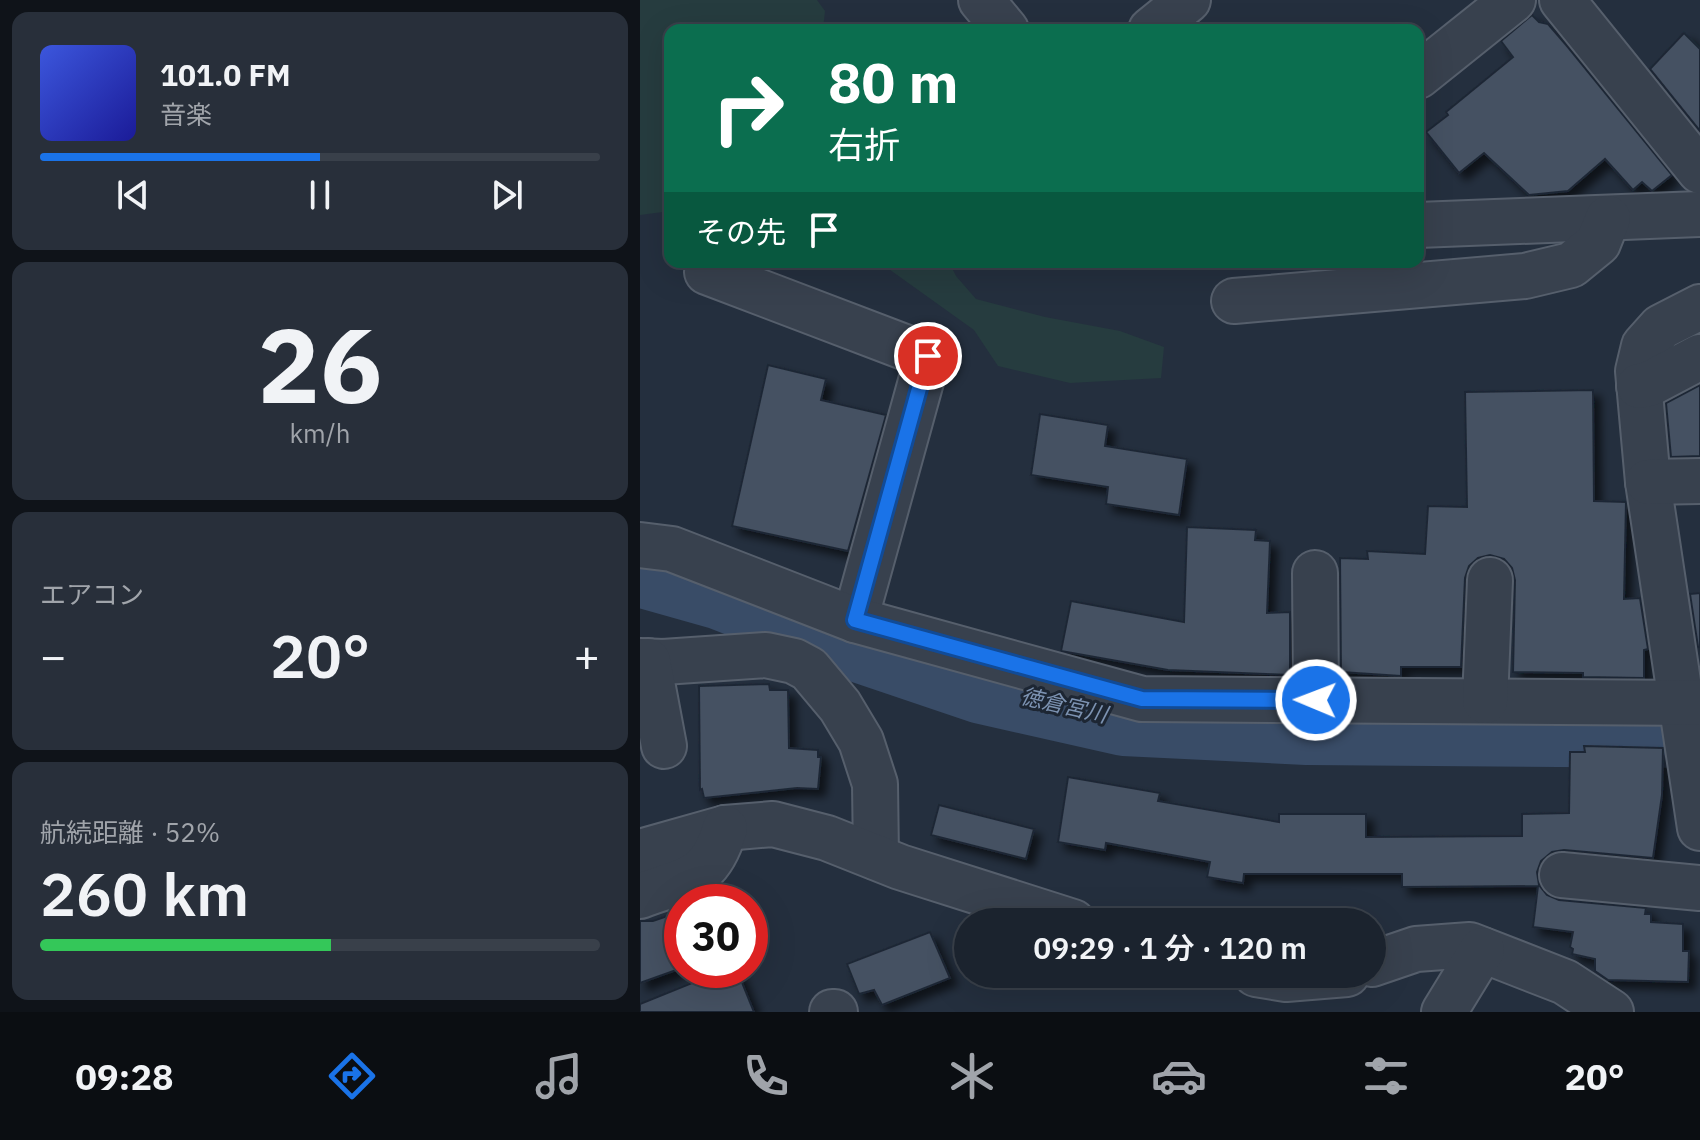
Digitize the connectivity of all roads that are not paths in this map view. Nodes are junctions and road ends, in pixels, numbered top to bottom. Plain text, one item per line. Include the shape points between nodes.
1 (981, 0) edge
2 (1188, 0) edge
3 (1513, 0) edge
4 (1562, 0) edge
5 (1001, 24) edge
6 (1158, 24) edge
7 (1424, 71) edge
8 (1700, 171) edge
9 (1700, 214) edge
10 (1608, 218) junction
11 (1424, 225) edge
12 (707, 272) dead end
13 (1234, 301) dead end
14 (1700, 307) edge
15 (1700, 357) edge
16 (1639, 386) junction
17 (1700, 481) edge
18 (1648, 482) junction
19 (640, 545) edge
20 (1315, 573) dead end
21 (1490, 580) dead end
22 (855, 620) junction
23 (644, 661) edge
24 (1316, 700) junction
25 (1485, 701) junction
26 (1690, 703) edge
27 (664, 746) dead end
28 (725, 828) junction
29 (1700, 828) edge
30 (640, 852) edge
31 (876, 857) junction
32 (1562, 875) dead end
33 (1700, 888) edge
34 (640, 896) edge
35 (1031, 908) edge
36 (1482, 950) junction
37 (1386, 959) edge
38 (1444, 1012) edge
39 (1611, 1012) edge

1 - 5 street
2 - 6 street
3 - 7 street
4 - 8 street
9 - 10 street
10 - 11 street
10 - 13 street via 1598,243 1571,265 1525,276
12 - 22 street via 928,356
14 - 16 street via 1661,327 1644,346
15 - 16 street
16 - 18 street
17 - 18 street
18 - 26 street
19 - 22 street via 672,549
20 - 24 street
21 - 25 street
22 - 24 street via 1142,699
23 - 27 street
23 - 31 street via 766,655 809,669 861,741 875,784
24 - 25 street
25 - 26 street
26 - 29 street
28 - 30 street
28 - 31 street via 773,824
28 - 34 street via 718,853 702,873
31 - 35 street
32 - 33 street
36 - 37 street via 1470,945 1416,949
36 - 38 street
36 - 39 street via 1565,982

